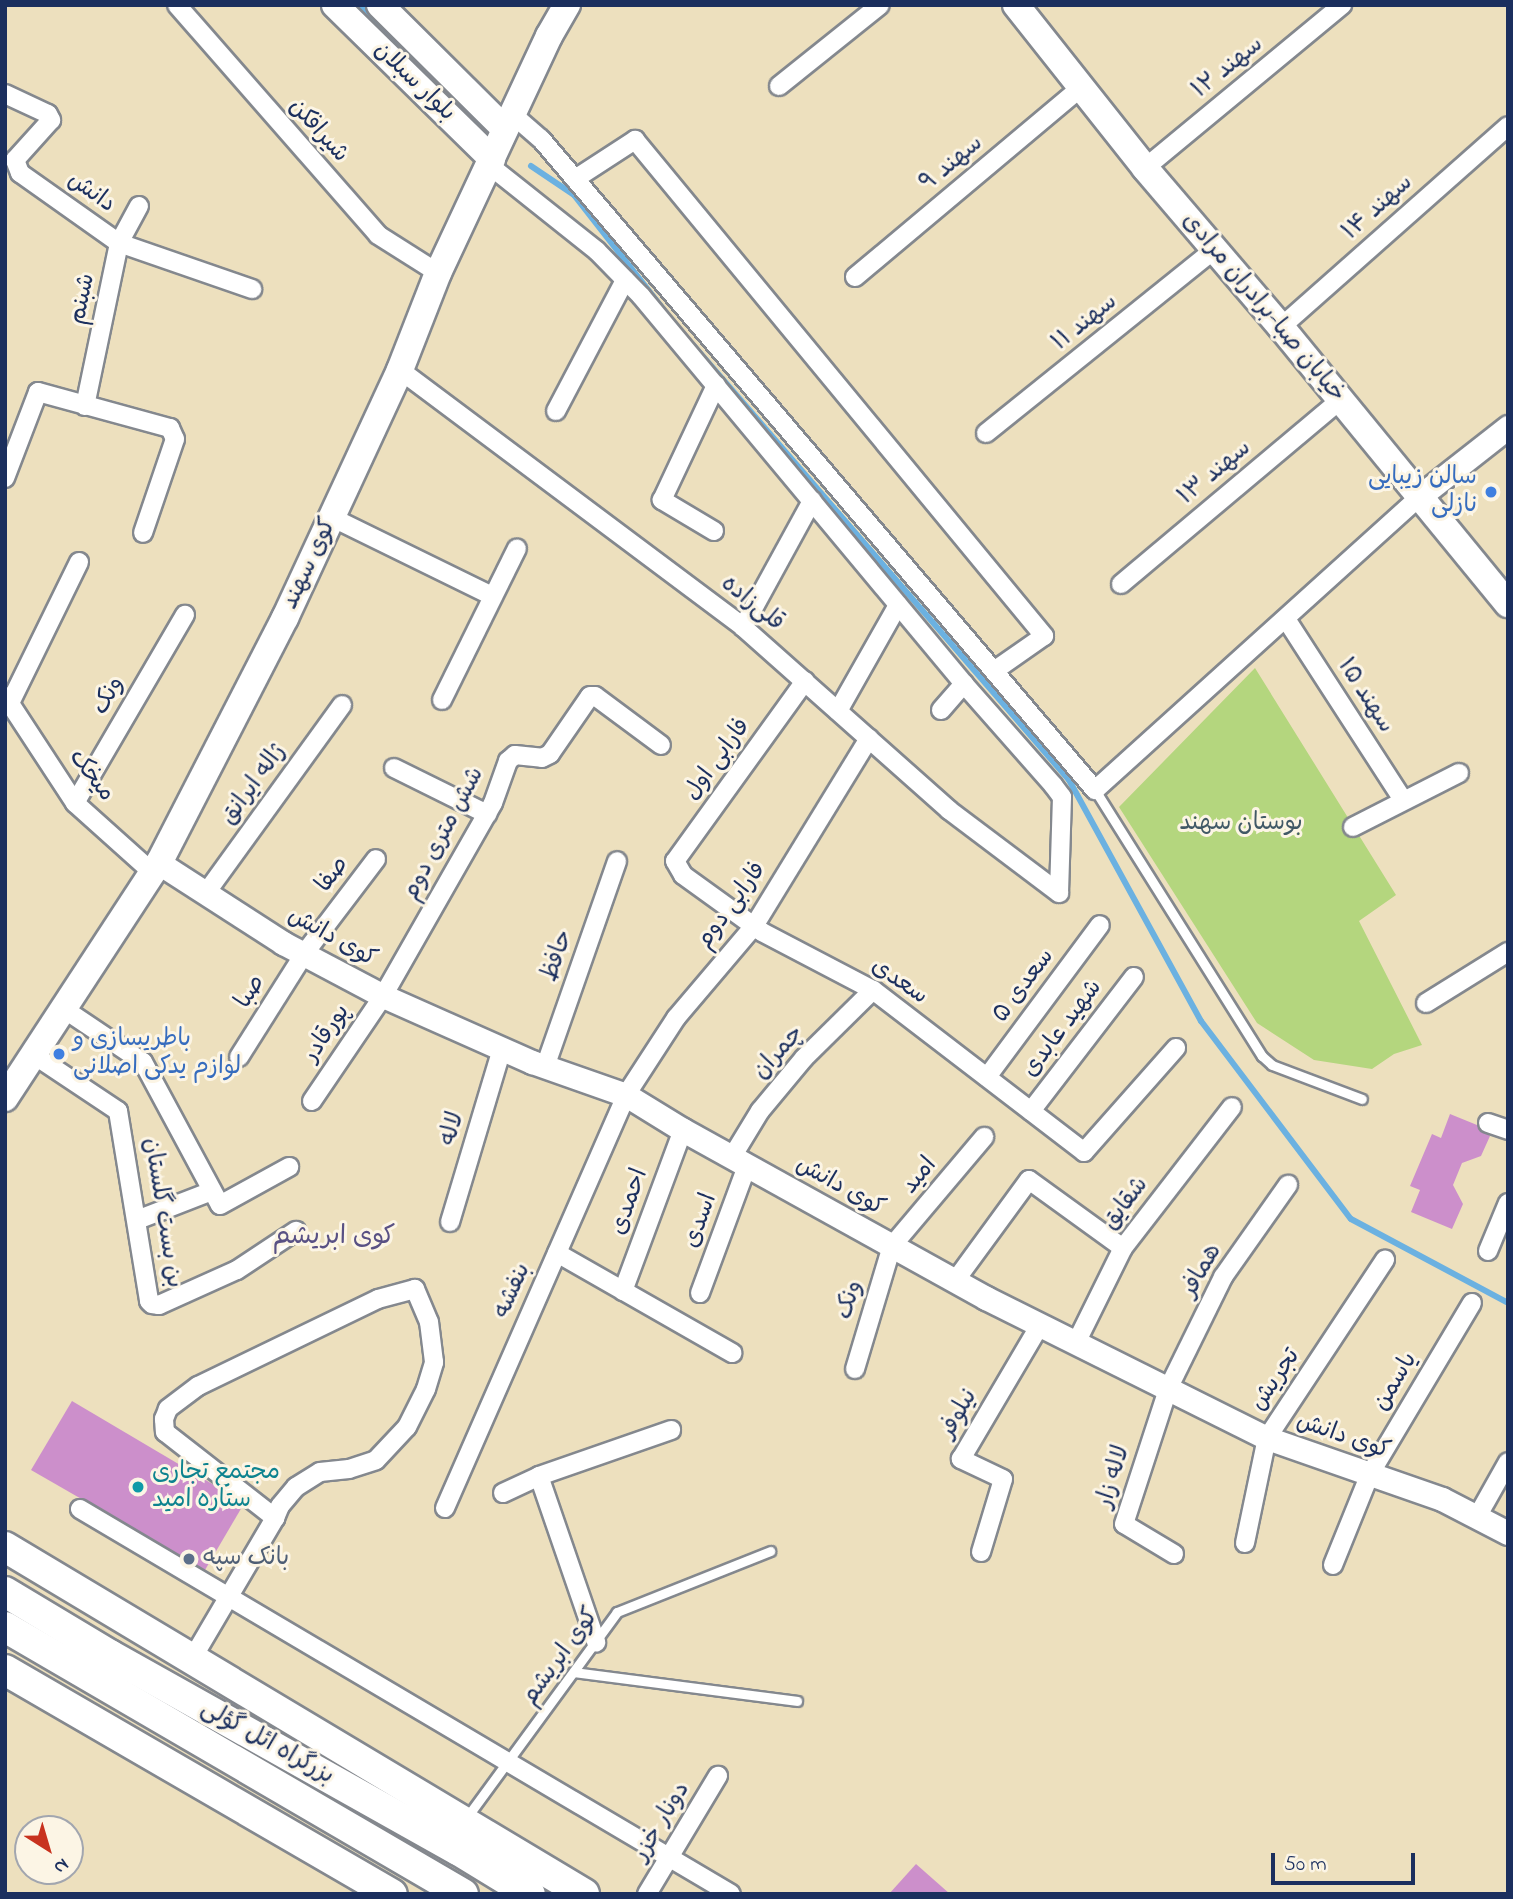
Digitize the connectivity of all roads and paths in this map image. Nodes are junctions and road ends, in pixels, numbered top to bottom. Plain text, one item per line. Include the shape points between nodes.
1 (177, 5) edge
2 (335, 5) edge
3 (380, 5) edge
4 (567, 5) edge
5 (880, 5) edge
6 (1342, 5) edge
7 (1020, 6) edge
8 (779, 86) dead end
9 (1080, 88) junction
10 (5, 94) edge
11 (509, 122) junction
12 (1508, 126) edge
13 (491, 162) junction
14 (1145, 168) junction
15 (575, 179) junction
16 (139, 206) dead end
17 (119, 243) junction
18 (1214, 250) junction
19 (438, 274) junction
20 (855, 277) dead end
21 (625, 280) junction
22 (252, 289) dead end
23 (1281, 327) junction
24 (400, 370) junction
25 (716, 386) junction
26 (1340, 400) junction
27 (85, 406) junction
28 (556, 411) dead end
29 (1508, 427) edge
30 (986, 433) dead end
31 (5, 478) edge
32 (1420, 496) junction
33 (812, 501) junction
34 (331, 517) junction
35 (714, 531) dead end
36 (143, 533) dead end
37 (517, 548) dead end
38 (79, 562) dead end
39 (1121, 584) dead end
40 (492, 596) junction
41 (1508, 604) edge
42 (898, 605) junction
43 (185, 615) dead end
44 (1286, 619) junction
45 (743, 627) junction
46 (994, 671) junction
47 (805, 681) junction
48 (964, 684) junction
49 (8, 699) edge
50 (442, 700) dead end
51 (342, 705) dead end
52 (941, 710) dead end
53 (838, 711) junction
54 (869, 738) junction
55 (661, 744) dead end
56 (394, 768) dead end
57 (1459, 774) dead end
58 (1095, 790) junction
59 (1403, 800) junction
60 (75, 803) junction
61 (486, 814) junction
62 (1353, 827) dead end
63 (376, 859) dead end
64 (617, 861) dead end
65 (677, 867) joint
66 (156, 869) junction
67 (206, 893) junction
68 (1101, 925) dead end
69 (754, 926) junction
70 (1508, 953) edge
71 (304, 954) junction
72 (1134, 977) dead end
73 (873, 990) junction
74 (383, 996) junction
75 (1426, 1003) dead end
76 (64, 1009) junction
77 (1176, 1048) dead end
78 (502, 1049) junction
79 (34, 1055) junction
80 (239, 1057) dead end
81 (545, 1067) junction
82 (987, 1077) junction
83 (626, 1095) junction
84 (5, 1098) edge
85 (1362, 1099) dead end
86 (312, 1101) dead end
87 (1232, 1107) dead end
88 (1031, 1111) junction
89 (1488, 1123) dead end
90 (683, 1130) junction
91 (1508, 1130) edge
92 (984, 1137) dead end
93 (740, 1161) junction
94 (289, 1167) dead end
95 (1288, 1185) dead end
96 (212, 1191) junction
97 (1508, 1203) edge
98 (137, 1220) junction
99 (450, 1222) dead end
100 (296, 1231) dead end
101 (892, 1246) junction
102 (1123, 1248) junction
103 (1488, 1251) dead end
104 (557, 1252) junction
105 (1385, 1260) dead end
106 (955, 1281) junction
107 (623, 1291) junction
108 (700, 1293) dead end
109 (1472, 1303) dead end
110 (1040, 1325) junction
111 (1076, 1343) junction
112 (732, 1353) dead end
113 (855, 1369) dead end
114 (1168, 1389) junction
115 (671, 1430) dead end
116 (1267, 1438) junction
117 (1508, 1462) edge
118 (1370, 1474) junction
119 (539, 1476) junction
120 (503, 1493) dead end
121 (445, 1508) dead end
122 (80, 1509) dead end
123 (1477, 1517) junction
124 (275, 1518) junction
125 (1508, 1533) edge
126 (1245, 1543) dead end
127 (5, 1548) edge
128 (770, 1551) dead end
129 (981, 1552) dead end
130 (1174, 1554) dead end
131 (1333, 1565) dead end
132 (5, 1592) edge
133 (229, 1597) junction
134 (5, 1627) edge
135 (596, 1642) junction
136 (192, 1660) junction
137 (5, 1670) edge
138 (574, 1672) junction
139 (797, 1701) dead end
140 (507, 1762) junction
141 (718, 1776) dead end
142 (462, 1822) junction
143 (671, 1857) junction
144 (392, 1894) edge
145 (463, 1894) edge
146 (530, 1894) edge
147 (584, 1894) edge
148 (647, 1894) edge
149 (731, 1894) edge

1 - 19 street, شیر‌افکن via 378,234
2 - 13 main road, بلوار سبلان
3 - 11 main road, بلوار سبلان
4 - 11 main road, کوی سهند
5 - 8 street
6 - 14 street, سهند ۱۲
7 - 9 main road, خیابان صبا-برادران مرادی
9 - 14 main road, خیابان صبا-برادران مرادی
9 - 20 street, سهند ۹
10 - 17 street, دانش via 48,114 51,120 15,160 20,173
11 - 13 main road, کوی سهند
11 - 15 street via 541,139
12 - 23 street, سهند ۱۴
13 - 19 main road, کوی سهند
13 - 21 street
14 - 18 main road, خیابان صبا-برادران مرادی
15 - 46 street
15 - 46 street via 635,140 1044,636
16 - 17 street, شبنم
17 - 22 street, دانش
17 - 27 street, شبنم
18 - 23 main road, خیابان صبا-برادران مرادی
18 - 30 street, سهند ۱۱
19 - 24 main road, کوی سهند
21 - 25 street
21 - 28 street
23 - 26 main road, خیابان صبا-برادران مرادی
24 - 34 main road, کوی سهند
24 - 45 street, قلی‌زاده
25 - 33 street
25 - 35 street via 662,500
26 - 32 main road, خیابان صبا-برادران مرادی
26 - 39 street, سهند ۱۳
27 - 31 street via 43,391 34,395
27 - 36 street via 170,428 173,433 175,439
29 - 32 street
32 - 41 main road, خیابان صبا-برادران مرادی
32 - 44 street
33 - 42 street
33 - 45 street
34 - 40 street
34 - 66 main road, کوی سهند via 285,618
37 - 40 street
38 - 49 street
40 - 50 street
42 - 48 street
42 - 53 street
43 - 60 street, ونک
44 - 58 street
44 - 59 street, سهند ۱۵
45 - 47 street, قلی‌زاده
46 - 58 street
47 - 53 street, قلی‌زاده
47 - 65 street, فارابی اول via 675,861
48 - 52 street
48 - 54 street, قلی‌زاده via 1062,797 1059,893 949,810
49 - 60 street, میخک
51 - 67 street, ژاله ایرانق
53 - 54 street, قلی‌زاده
54 - 69 street, فارابی دوم
55 - 61 street, شش متری دوم via 590,696 550,754 542,758 516,755 508,761
56 - 61 street
57 - 59 street
58 - 85 lane via 1262,1056 1272,1065
59 - 62 street
60 - 66 street, میخک
61 - 74 street, شش متری دوم
63 - 71 street, صفا
64 - 81 street, حافظ
65 - 69 street, سعدی
66 - 67 street, کوی دانش
66 - 76 main road, کوی سهند
67 - 71 street, کوی دانش
68 - 82 street, سعدی ۵
69 - 73 street, سعدی
69 - 83 street, فارابی دوم via 676,1018
70 - 75 street
71 - 74 street, کوی دانش
71 - 80 street, صبا
72 - 88 street, شهید عابدی
73 - 82 street, سعدی
73 - 93 street, چمران via 804,1058 760,1111
74 - 78 street, کوی دانش
74 - 86 street, پورقادر
76 - 79 main road, کوی سهند
76 - 96 street via 143,1062
77 - 88 street, سعدی via 1084,1152
78 - 81 street, کوی دانش
78 - 99 street, لاله
79 - 84 main road, کوی سهند
79 - 98 street, بن بست گلستان via 118,1111
81 - 83 street, کوی دانش
82 - 88 street, سعدی
83 - 90 street, کوی دانش
83 - 104 street, بنفشه
87 - 102 street, شقایق
89 - 91 street
90 - 93 street, کوی دانش
90 - 107 street, احمدی
92 - 101 street, امید
93 - 101 street, کوی دانش
93 - 108 street, اسدی
94 - 96 street via 224,1205 217,1203
95 - 114 street, همافر via 1223,1277
96 - 98 street
97 - 103 street
98 - 100 street, بن بست گلستان via 149,1301 159,1305 237,1270
101 - 106 street, کوی دانش
101 - 113 street, ونک
102 - 106 street via 1029,1180
102 - 111 street, شقایق
104 - 107 street
104 - 121 street, بنفشه
105 - 116 street, تجریش
106 - 110 street, کوی دانش
107 - 112 street
109 - 118 street, یاسمن
110 - 111 street, کوی دانش
110 - 129 street, نیلوفر via 961,1459 1003,1479
111 - 114 street, کوی دانش
114 - 116 street, کوی دانش
114 - 130 street, لاله زار via 1124,1524
115 - 119 street
116 - 118 street, کوی دانش
116 - 126 street, تجریش
117 - 123 street
118 - 123 street, کوی دانش via 1442,1499
118 - 131 street, یاسمن
119 - 120 street
119 - 135 street
122 - 133 street
123 - 125 street, کوی دانش
124 - 124 street via 308,1477 376,1460 407,1427 434,1362 429,1322 415,1289 378,1299 198,1386 168,1409 163,1419 165,1432
124 - 133 street
127 - 136 highway
128 - 135 lane, کوی ابریشم via 617,1612
132 - 146 highway, بزرگراه ائل گؤلی
133 - 136 street
133 - 140 street
134 - 145 highway, بزرگراه ائل گؤلی
135 - 138 lane, کوی ابریشم
136 - 142 highway
137 - 144 highway
138 - 139 lane
138 - 140 lane, کوی ابریشم
140 - 142 lane, کوی ابریشم
140 - 143 street
141 - 143 street, دونار خزر
142 - 147 highway
143 - 148 street, دونار خزر
143 - 149 street

